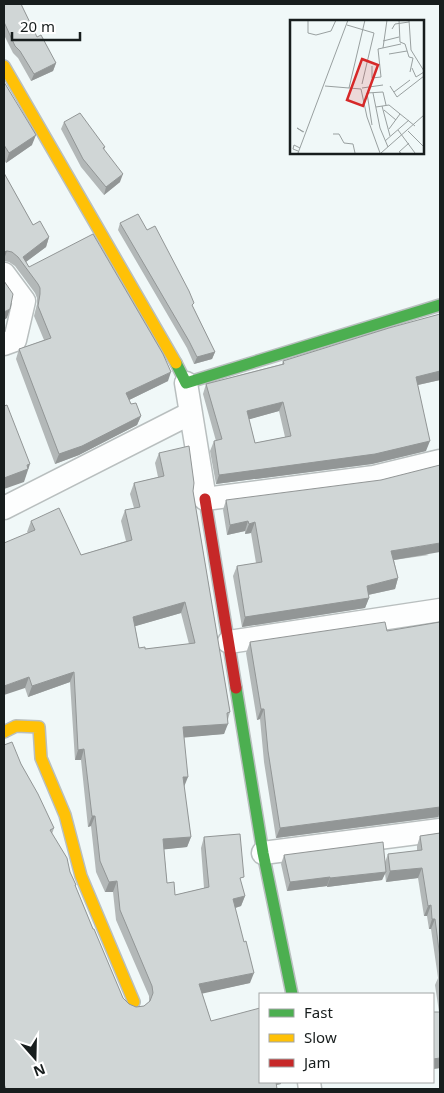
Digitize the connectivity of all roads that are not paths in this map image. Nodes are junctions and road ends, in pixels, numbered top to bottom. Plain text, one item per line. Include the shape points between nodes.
1 (4, 66) edge
2 (4, 274) edge
3 (440, 305) edge
4 (4, 344) edge
5 (186, 383) junction
6 (191, 413) junction
7 (440, 462) edge
8 (205, 499) junction
9 (4, 508) edge
10 (440, 610) edge
11 (229, 642) junction
12 (4, 732) edge
13 (440, 830) edge
14 (263, 853) junction
15 (292, 993) edge
16 (134, 1002) dead end

1 - 5 street
2 - 4 street via 24,301 15,340
3 - 5 street
5 - 6 street
6 - 8 street
6 - 9 street
7 - 8 street via 374,477
8 - 11 street
10 - 11 street
11 - 14 street
12 - 16 street via 16,726 39,727 40,758 64,815 81,876
13 - 14 street
14 - 15 street

